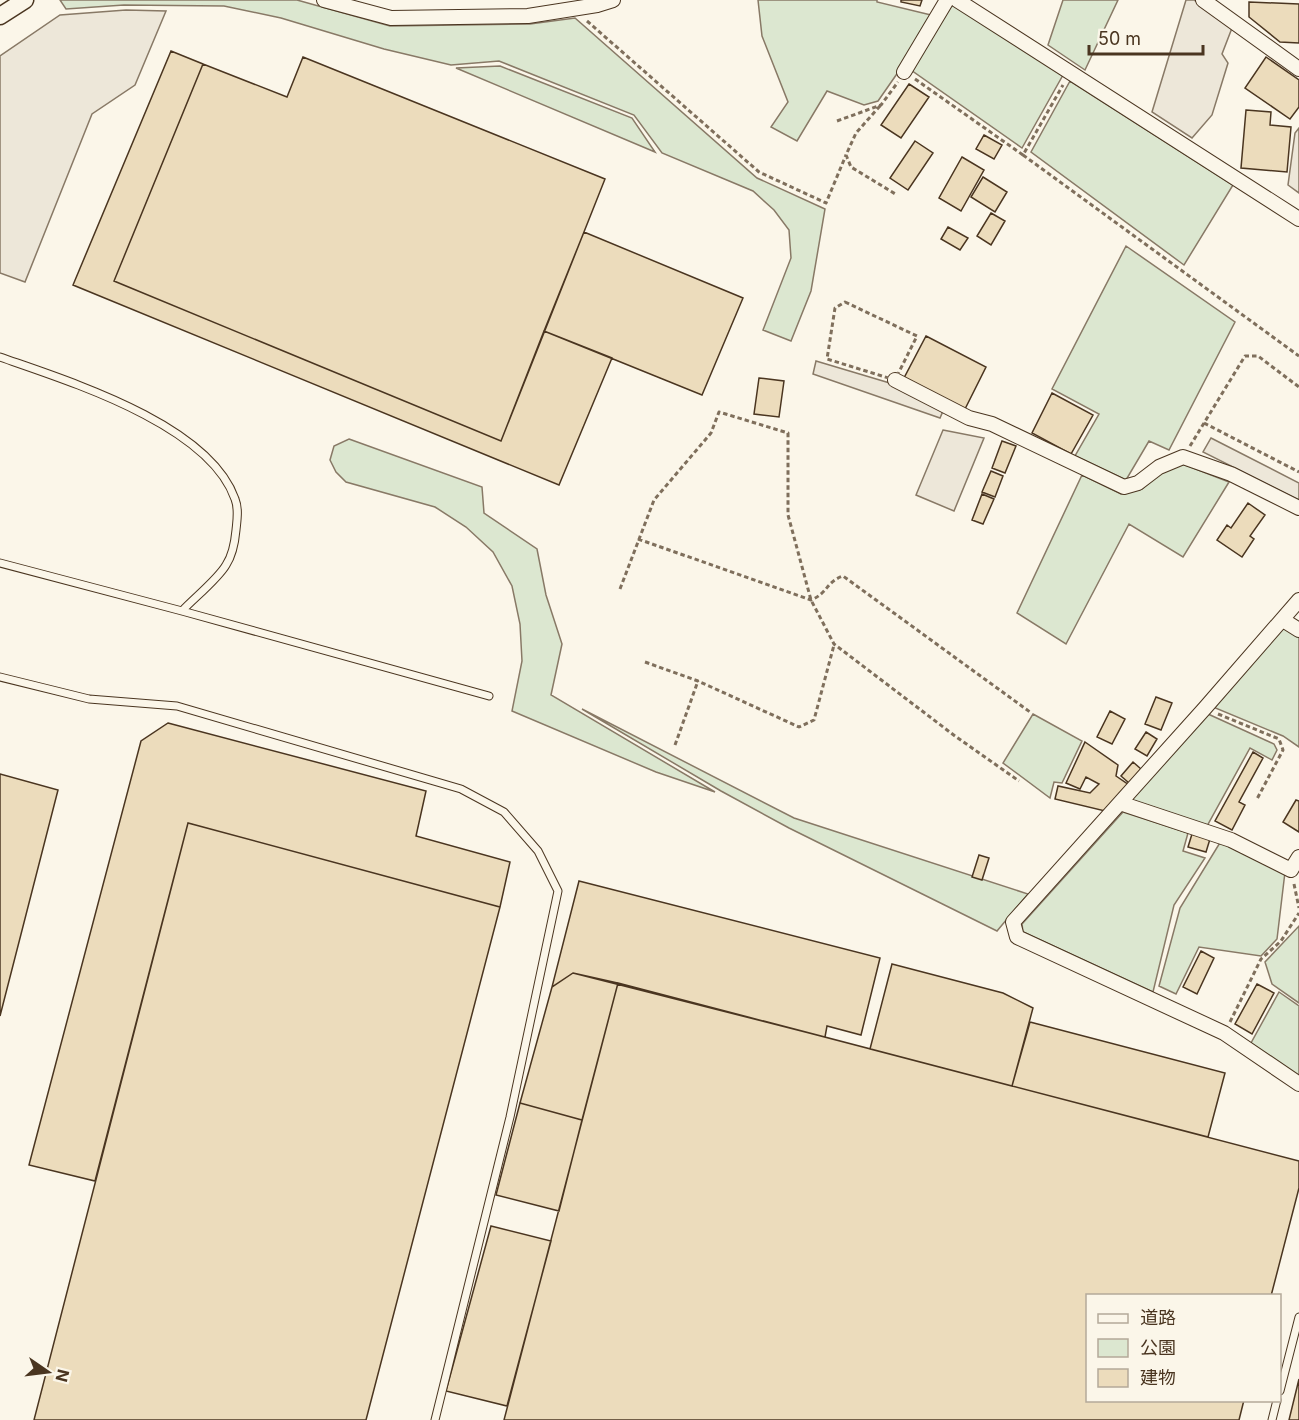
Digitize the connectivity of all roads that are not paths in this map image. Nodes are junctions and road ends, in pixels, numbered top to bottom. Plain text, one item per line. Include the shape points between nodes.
1 (25, 0) edge
2 (324, 0) edge
3 (614, 0) edge
4 (947, 0) edge
5 (957, 0) edge
6 (1203, 0) edge
7 (356, 4) edge
8 (0, 16) edge
9 (1299, 69) edge
10 (904, 72) road end
11 (1299, 219) edge
12 (0, 357) edge
13 (895, 380) road end
14 (1299, 508) edge
15 (0, 563) edge
16 (1299, 600) edge
17 (182, 611) junction
18 (1282, 620) junction
19 (1299, 630) edge
20 (0, 677) edge
21 (489, 696) dead end
22 (1120, 803) junction
23 (1299, 857) edge
24 (1299, 1084) edge
25 (1299, 1317) edge
26 (1281, 1387) edge
27 (1277, 1402) edge
28 (435, 1420) edge
29 (1272, 1420) edge

1 - 8 street
2 - 7 street
3 - 7 street via 528,16 391,18
4 - 10 street
5 - 11 street
6 - 9 street
12 - 17 lane via 111,398 163,425 205,455 223,476 237,506 235,540 226,566
13 - 14 street via 969,418 992,424 1124,487 1138,483 1158,466 1183,457 1232,474
15 - 17 lane
16 - 18 street
17 - 21 lane
18 - 19 street
18 - 22 street
20 - 28 lane via 89,699 177,706 461,789 504,812 538,851 558,891 510,1117
22 - 23 street via 1231,840 1292,870
22 - 24 street via 1013,922 1017,937 1224,1033
25 - 26 lane
27 - 29 lane

